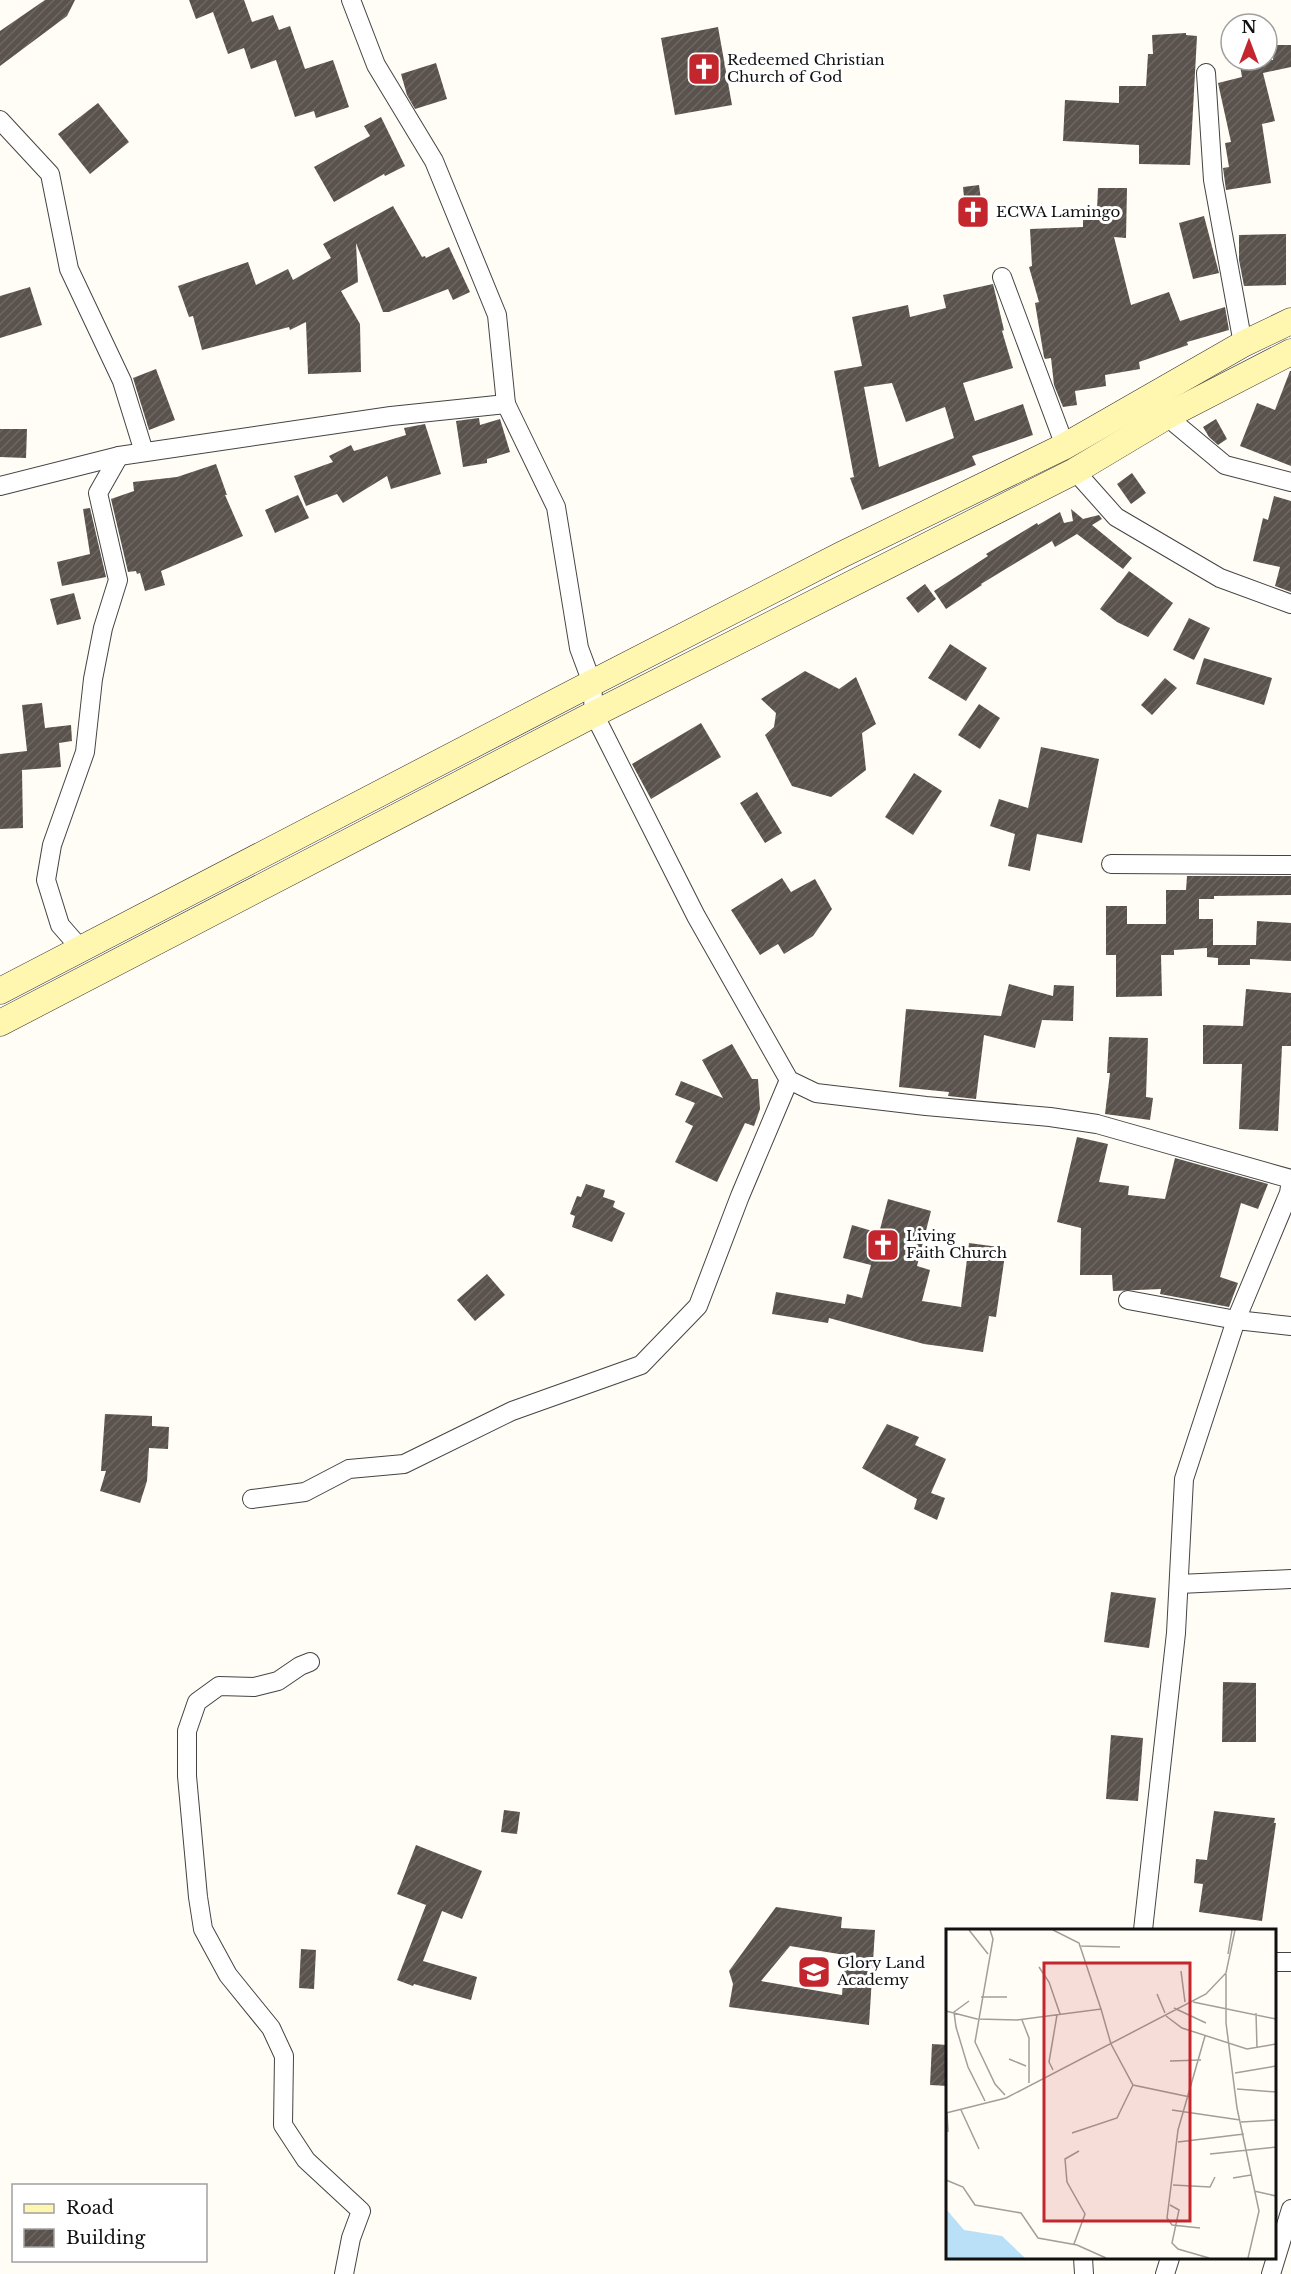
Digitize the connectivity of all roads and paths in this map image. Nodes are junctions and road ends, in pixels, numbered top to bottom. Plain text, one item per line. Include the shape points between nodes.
1 (351, 0) edge
2 (1206, 73) dead end
3 (0, 120) edge
4 (1002, 277) dead end
5 (1291, 321) edge
6 (1243, 344) junction
7 (1291, 352) edge
8 (1147, 399) junction
9 (506, 404) junction
10 (1167, 416) junction
11 (1065, 446) junction
12 (144, 452) junction
13 (119, 456) junction
14 (1075, 471) junction
15 (1291, 482) edge
16 (0, 486) edge
17 (1291, 603) edge
18 (592, 683) junction
19 (594, 714) junction
20 (1111, 864) dead end
21 (1291, 866) edge
22 (81, 949) junction
23 (0, 991) edge
24 (0, 1023) edge
25 (789, 1080) junction
26 (1291, 1180) edge
27 (1128, 1300) dead end
28 (1236, 1320) junction
29 (1291, 1326) edge
30 (252, 1499) dead end
31 (1291, 1579) edge
32 (1179, 1584) junction
33 (310, 1662) dead end
34 (1143, 1929) edge
35 (1291, 2209) edge
36 (1276, 2258) edge
37 (1083, 2259) edge
38 (1170, 2259) edge
39 (1276, 2259) edge
40 (344, 2274) edge
41 (1084, 2274) edge
42 (1165, 2274) edge
43 (1271, 2274) edge

1 - 9 street via 376,65 434,161 497,315
2 - 6 street via 1213,180
3 - 12 street via 50,174 69,269 122,381
4 - 11 street
5 - 6 main road
6 - 8 main road
7 - 10 main road
8 - 10 street
8 - 11 main road
9 - 12 street via 391,416
9 - 18 street via 556,507 579,648
10 - 14 main road
10 - 15 street via 1225,465
11 - 18 main road
12 - 13 street
13 - 16 street
13 - 22 street via 98,493 118,580 93,679 85,752 52,845 46,880 60,925
14 - 17 street via 1116,517 1220,578
14 - 19 main road
18 - 19 street
18 - 22 main road
19 - 24 main road
19 - 25 street via 696,916
20 - 21 street
22 - 23 main road
25 - 26 street via 816,1092 1097,1124
25 - 30 street via 699,1306 641,1365 512,1411 404,1464 349,1469 305,1492
26 - 28 street
27 - 28 street
28 - 29 street
28 - 32 street via 1184,1479
31 - 32 street
32 - 34 street
33 - 40 street via 278,1681 254,1687 219,1686 197,1702 188,1731 188,1776 203,1929 228,1975 271,2028 284,2056 283,2125 306,2160 361,2211
35 - 36 street
37 - 41 street
38 - 42 street
39 - 43 street

